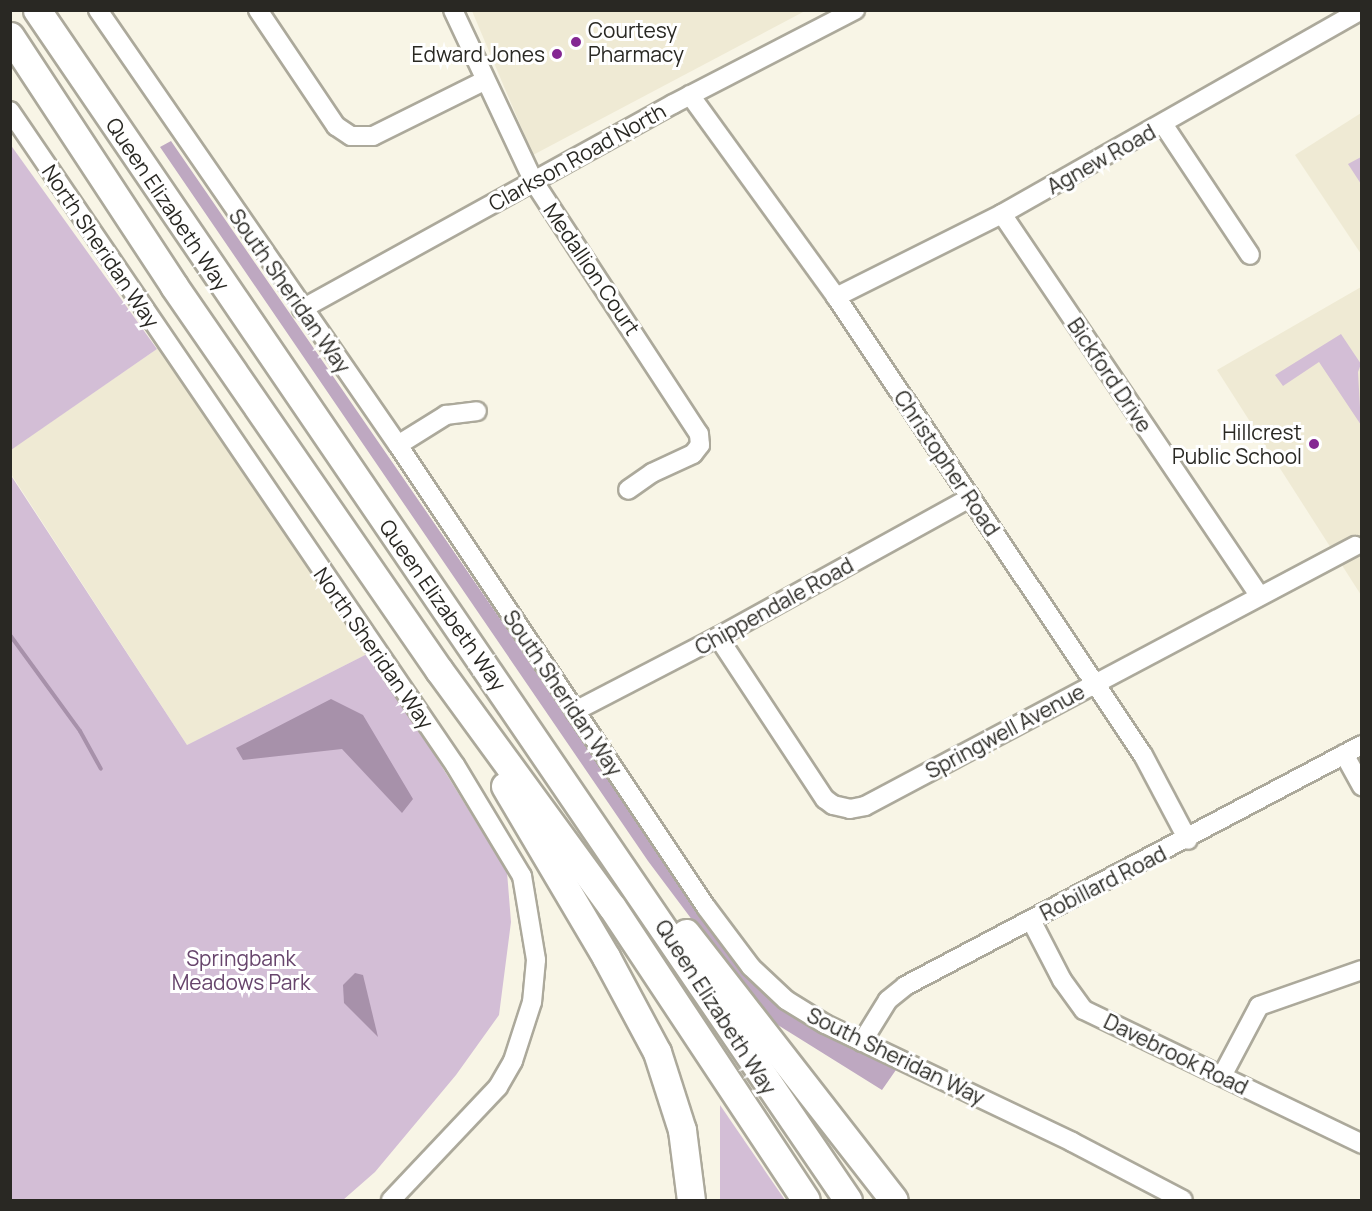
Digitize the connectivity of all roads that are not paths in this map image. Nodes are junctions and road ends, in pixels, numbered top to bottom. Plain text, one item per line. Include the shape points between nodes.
1 (37, 10) edge
2 (99, 10) edge
3 (258, 10) edge
4 (453, 10) edge
5 (855, 10) edge
6 (1361, 10) edge
7 (10, 36) edge
8 (484, 81) junction
9 (690, 95) junction
10 (10, 111) edge
11 (1163, 124) junction
12 (534, 182) junction
13 (1002, 214) junction
14 (1250, 255) dead end
15 (836, 297) junction
16 (302, 309) junction
17 (477, 411) dead end
18 (398, 446) junction
19 (628, 490) dead end
20 (970, 498) junction
21 (1355, 546) dead end
22 (1259, 595) junction
23 (718, 638) junction
24 (439, 670) junction
25 (1093, 685) junction
26 (575, 711) junction
27 (1362, 745) edge
28 (1344, 754) junction
29 (1362, 786) edge
30 (1188, 840) junction
31 (612, 850) junction
32 (1031, 920) junction
33 (1362, 970) edge
34 (862, 1042) junction
35 (1222, 1076) junction
36 (1362, 1144) edge
37 (391, 1200) edge
38 (691, 1200) edge
39 (806, 1200) edge
40 (848, 1200) edge
41 (894, 1200) edge
42 (1183, 1200) edge

1 - 31 highway, Queen Elizabeth Way
2 - 16 street, South Sheridan Way
3 - 8 street via 336,126 351,136 373,136
4 - 8 street, Medallion Court
5 - 9 street, Clarkson Road North
6 - 11 street, Agnew Road
7 - 24 highway, Queen Elizabeth Way via 174,286
8 - 12 street, Medallion Court
9 - 12 street, Clarkson Road North
9 - 15 street, Christopher Road
10 - 37 street, North Sheridan Way via 455,765 522,876 536,960 532,1002 513,1061 498,1087
11 - 13 street, Agnew Road
11 - 14 street
12 - 16 street, Clarkson Road North
12 - 19 street, Medallion Court via 699,434 700,445 693,454 652,473
13 - 15 street, Agnew Road
13 - 22 street, Bickford Drive
15 - 20 street, Christopher Road
16 - 18 street, South Sheridan Way
17 - 18 street via 446,415
18 - 26 street, South Sheridan Way
20 - 23 street, Chippendale Road
20 - 25 street, Christopher Road
21 - 22 street, Springwell Avenue
22 - 25 street, Springwell Avenue
23 - 25 street, Springwell Avenue via 825,799 850,809 865,806
23 - 26 street, Chippendale Road
24 - 38 highway via 657,1052 682,1130
24 - 39 highway, Queen Elizabeth Way via 612,907
25 - 30 street, Christopher Road via 1143,755
26 - 34 street, South Sheridan Way via 706,907 751,967 803,1011
27 - 28 street, Robillard Road
28 - 29 street
28 - 30 street, Robillard Road
30 - 32 street, Robillard Road
31 - 40 highway, Queen Elizabeth Way
31 - 41 highway via 637,870
32 - 34 street, Robillard Road via 905,986 888,1000
32 - 35 street, Davebrook Road via 1062,980 1084,1010
33 - 35 street via 1259,1006
34 - 42 street, South Sheridan Way via 1072,1142
35 - 36 street, Davebrook Road

